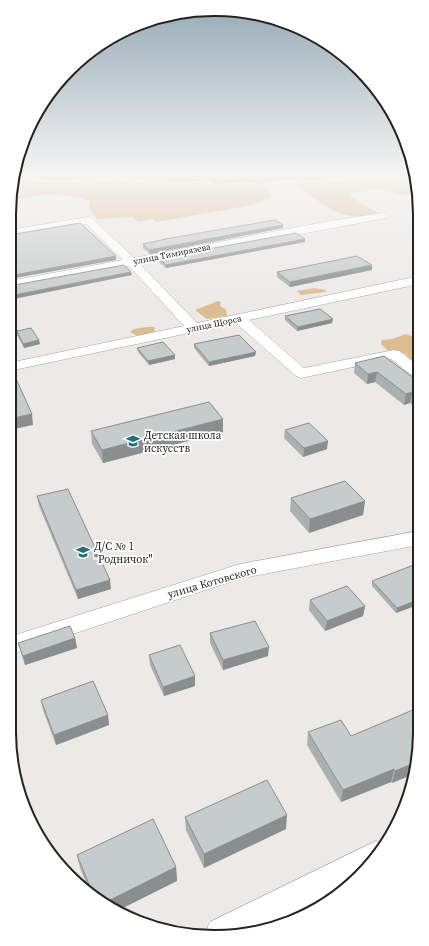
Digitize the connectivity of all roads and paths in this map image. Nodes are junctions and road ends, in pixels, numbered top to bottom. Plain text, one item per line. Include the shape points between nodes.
1 (375, 217) edge
2 (16, 232) edge
3 (131, 261) junction
4 (413, 281) edge
5 (16, 283) edge
6 (238, 318) junction
7 (194, 328) junction
8 (16, 366) edge
9 (413, 369) edge
10 (413, 539) edge
11 (16, 644) edge
12 (365, 860) edge
13 (227, 930) edge

1 - 3 street, улица Тимирязева
2 - 3 street via 88,220
3 - 5 street, улица Тимирязева
3 - 7 street
4 - 6 street, улица Щорса
6 - 7 street, улица Щорса
6 - 9 street via 301,373 394,354
7 - 8 street, улица Щорса
10 - 11 street, улица Котовского via 240,571
12 - 13 street

